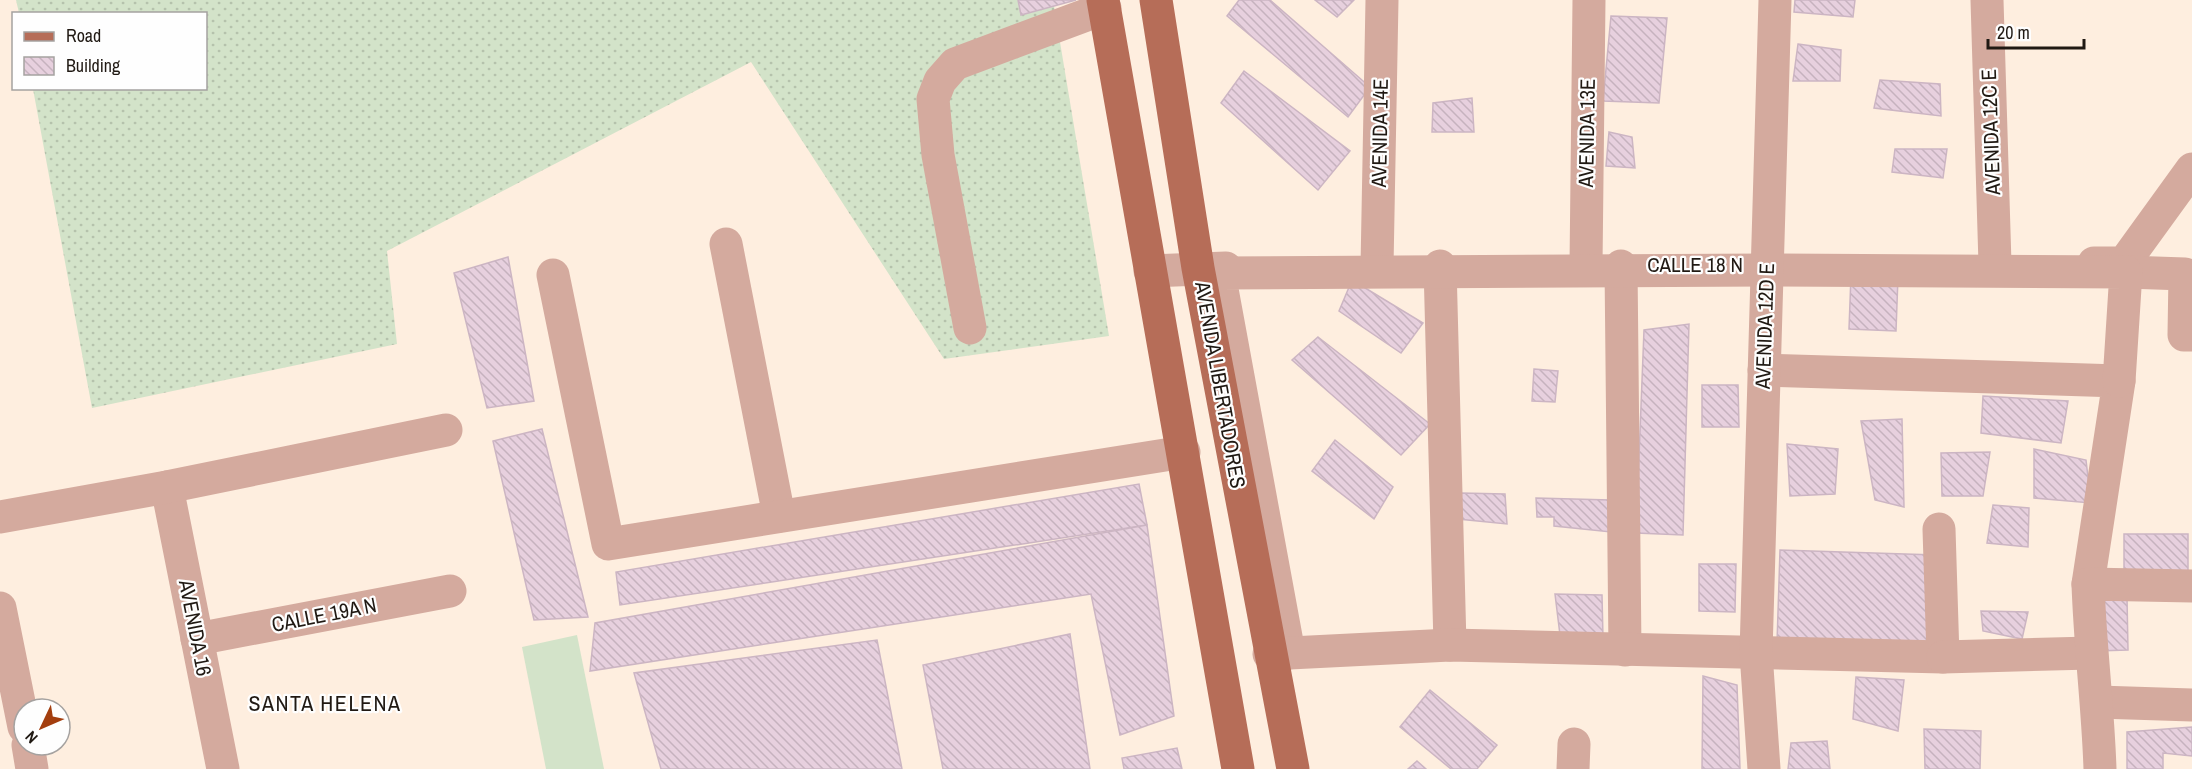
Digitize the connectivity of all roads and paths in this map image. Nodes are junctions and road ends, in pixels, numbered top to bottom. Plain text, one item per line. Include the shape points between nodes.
1 (1155, 0) edge
2 (1382, 0) edge
3 (1589, 0) edge
4 (1775, 0) edge
5 (1987, 0) edge
6 (1104, 4) edge
7 (2192, 169) edge
8 (726, 244) dead end
9 (1995, 264) junction
10 (1586, 266) junction
11 (1377, 267) junction
12 (1767, 267) junction
13 (1198, 268) junction
14 (1440, 269) junction
15 (1621, 269) junction
16 (1150, 271) junction
17 (2126, 273) junction
18 (553, 274) dead end
19 (970, 328) dead end
20 (2192, 335) edge
21 (1764, 370) junction
22 (2119, 381) junction
23 (446, 430) dead end
24 (1184, 452) junction
25 (167, 487) junction
26 (779, 516) junction
27 (0, 518) edge
28 (1939, 529) dead end
29 (2088, 584) junction
30 (2192, 586) edge
31 (450, 591) dead end
32 (0, 608) edge
33 (197, 639) junction
34 (1450, 645) junction
35 (1625, 650) junction
36 (1756, 652) junction
37 (2091, 653) junction
38 (1279, 654) junction
39 (1943, 657) junction
40 (18, 697) edge
41 (2098, 702) junction
42 (2192, 705) edge
43 (223, 769) edge
44 (1238, 769) edge
45 (1293, 769) edge
46 (1764, 769) edge
47 (2100, 769) edge

1 - 13 main road, AVENIDA LIBERTADORES
2 - 11 street, AVENIDA 14E
3 - 10 street, AVENIDA 13E
4 - 12 street, AVENIDA 12D E
5 - 9 street, AVENIDA 12C E
6 - 16 main road
6 - 19 street via 955,64 940,81 933,99 938,155
7 - 9 street, CALLE 18 N via 2124,263
8 - 26 street
9 - 12 street, CALLE 18 N
10 - 14 street, CALLE 18 N
10 - 15 street, CALLE 18 N
11 - 13 street, CALLE 18 N
11 - 14 street, CALLE 18 N
12 - 15 street, CALLE 18 N
12 - 17 street
12 - 21 street, AVENIDA 12D E
13 - 16 street, CALLE 18 N
13 - 38 main road, AVENIDA LIBERTADORES
14 - 15 street
14 - 34 street
14 - 38 street via 1220,273
15 - 35 street
16 - 24 main road
17 - 20 street via 2185,274 2184,335
17 - 22 street
18 - 26 street via 608,544
21 - 22 street
21 - 36 street, AVENIDA 12D E
22 - 29 street
23 - 25 street
24 - 26 street
24 - 44 main road
25 - 27 street
25 - 33 street, AVENIDA 16
28 - 39 street
29 - 30 street
29 - 37 street
31 - 33 street, CALLE 19A N
32 - 40 street
33 - 43 street, AVENIDA 16
34 - 35 street
34 - 38 street
35 - 36 street
36 - 39 street
36 - 46 street, AVENIDA 12D E
37 - 39 street
37 - 41 street
38 - 45 main road, AVENIDA LIBERTADORES
41 - 42 street
41 - 47 street

